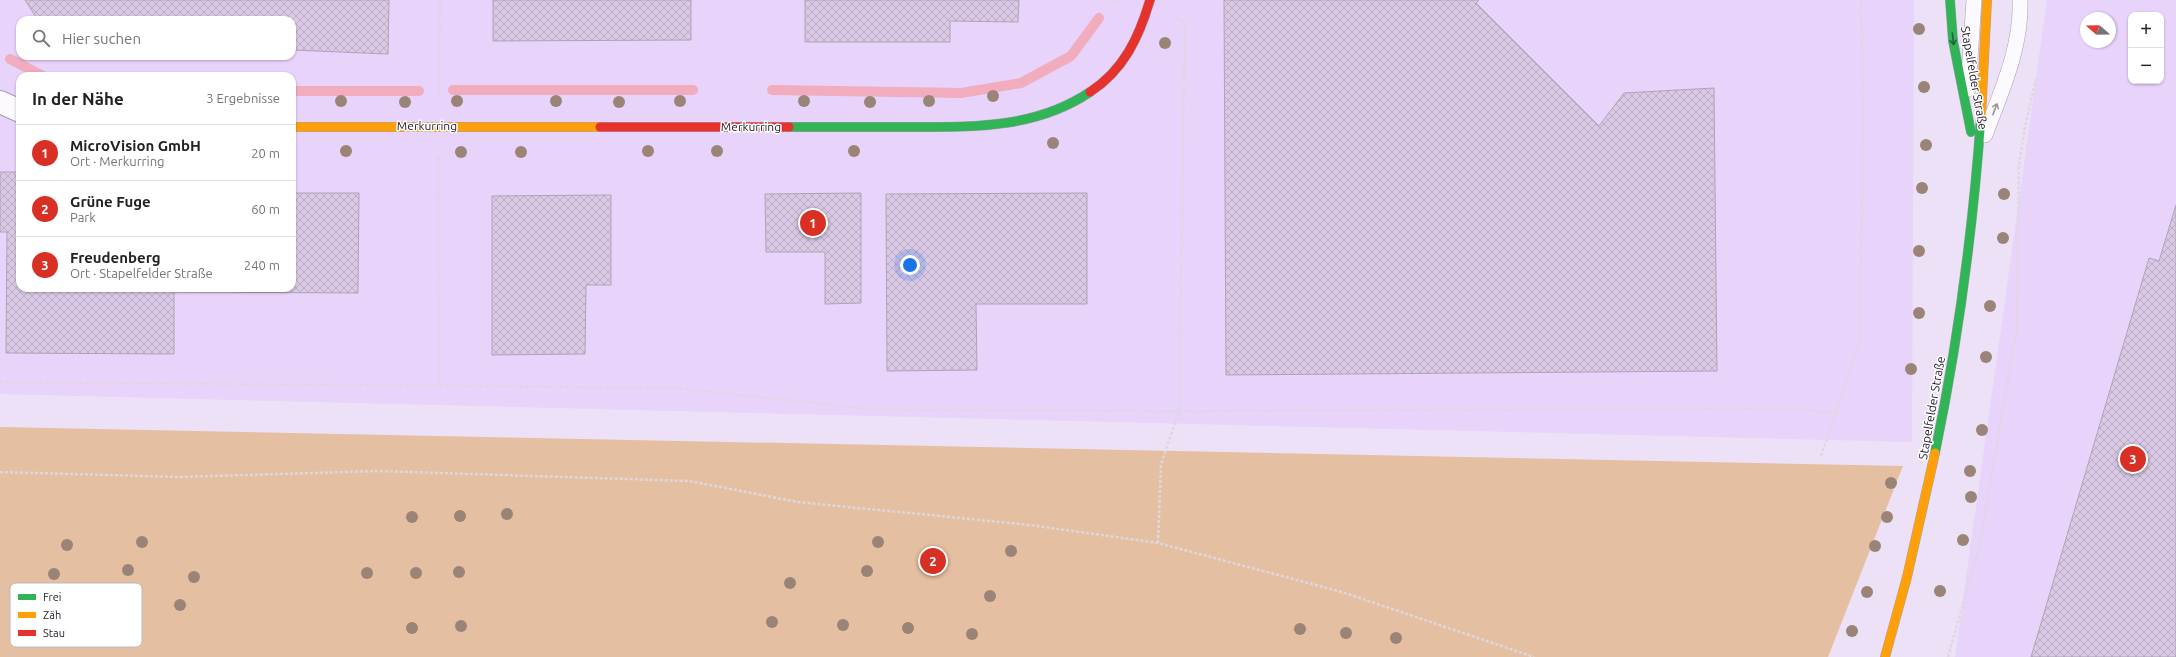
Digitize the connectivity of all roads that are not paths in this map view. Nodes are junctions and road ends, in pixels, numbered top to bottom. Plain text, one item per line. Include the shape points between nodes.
1 (1150, 0) edge
2 (1950, 0) edge
3 (1974, 0) edge
4 (1986, 0) edge
5 (2020, 0) edge
6 (0, 102) edge
7 (1966, 107) junction
8 (16, 109) edge
9 (296, 127) edge
10 (1977, 159) junction
11 (1884, 657) edge

1 - 9 street, Merkurring via 1139,35 1129,55 1102,85 1063,110 1000,125
2 -> 7 street, Stapelfelder Straße via 1953,41
3 - 7 lane
4 - 10 street, Stapelfelder Straße
10 -> 5 lane via 2010,68 2018,32
6 - 8 street
7 - 10 street, Stapelfelder Straße
10 - 11 street, Stapelfelder Straße via 1963,288 1943,422 1926,499

